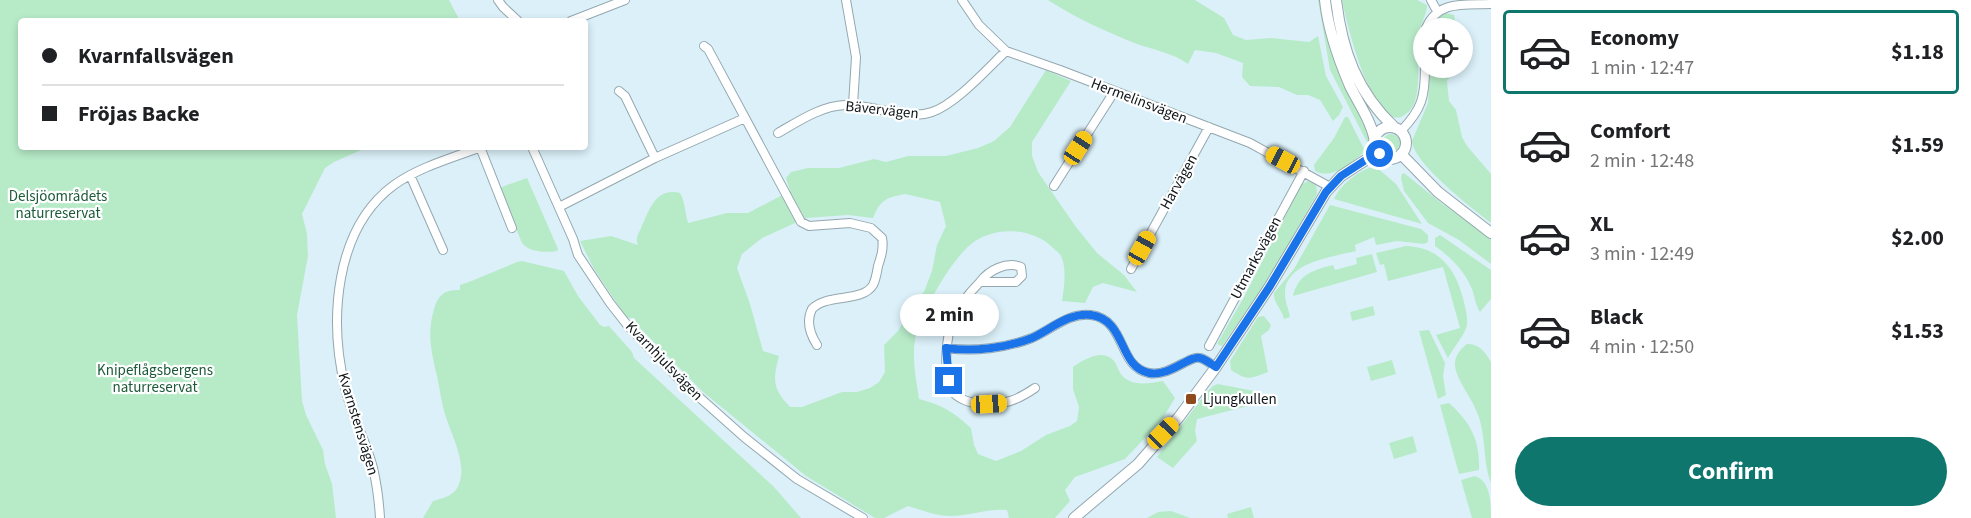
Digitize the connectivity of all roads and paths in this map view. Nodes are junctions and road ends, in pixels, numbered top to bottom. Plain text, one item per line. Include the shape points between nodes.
1 (498, 0) edge
2 (625, 0) edge
3 (846, 0) edge
4 (962, 0) edge
5 (1325, 0) edge
6 (1336, 0) edge
7 (1431, 0) edge
8 (1491, 4) edge
9 (1437, 11) junction
10 (515, 18) edge
11 (579, 18) edge
12 (1431, 18) edge
13 (704, 46) dead end
14 (1006, 51) junction
15 (1424, 78) edge
16 (619, 91) dead end
17 (1114, 92) junction
18 (853, 105) junction
19 (745, 118) junction
20 (1209, 127) junction
21 (1398, 129) junction
22 (778, 133) dead end
23 (1376, 147) junction
24 (473, 150) edge
25 (482, 150) edge
26 (533, 150) edge
27 (1401, 154) junction
28 (655, 158) junction
29 (1304, 171) junction
30 (410, 175) junction
31 (1054, 186) dead end
32 (1330, 187) junction
33 (559, 207) junction
34 (512, 228) dead end
35 (1491, 233) edge
36 (443, 250) dead end
37 (1131, 269) dead end
38 (980, 282) dead end
39 (817, 345) dead end
40 (1209, 346) dead end
41 (946, 348) junction
42 (1216, 367) junction
43 (1035, 388) dead end
44 (380, 518) edge
45 (863, 518) edge
46 (1074, 518) edge

1 - 10 street
2 - 11 street
3 - 18 street via 855,57
4 - 14 street, Hermelinsvägen via 979,25
5 - 23 street via 1337,51 1371,126
6 - 21 street via 1346,49 1362,89
7 - 9 street
8 - 9 street
9 - 12 street
13 - 19 street
14 - 17 street, Hermelinsvägen
14 - 18 street, Bävervägen via 951,102 935,111 922,115
15 - 21 street via 1418,111
16 - 28 street
17 - 20 street, Hermelinsvägen
17 - 31 street
18 - 22 street, Bävervägen via 818,111
19 - 28 street
19 - 39 street via 801,222 809,226 850,223 871,228 882,238 874,282 868,290 821,302 812,309 808,321
20 - 29 street, Hermelinsvägen
20 - 37 street, Harvägen
21 - 23 street via 1386,127 1380,131
21 - 27 street via 1406,144
23 - 27 street via 1388,158
23 - 32 street
24 - 30 street, Kvarnstensvägen
25 - 34 street, Kvarnstensvägen
26 - 33 street, Kvarnhjulsvägen
27 - 35 street via 1438,192
28 - 33 street
29 - 32 street, Hermelinsvägen
29 - 40 street, Utmarksvägen
30 - 36 street
30 - 44 street, Kvarnstensvägen via 372,204 355,231 338,303 338,340 345,386 373,468
32 - 42 street
33 - 45 street, Kvarnhjulsvägen via 578,255 610,303 657,358 797,479
38 - 41 street via 953,319
41 - 42 street via 999,346 1032,338 1073,317 1093,315 1114,328 1131,362 1144,371 1165,372 1195,357
41 - 43 street via 951,390 958,397 975,404 1006,403
42 - 46 street via 1138,464

